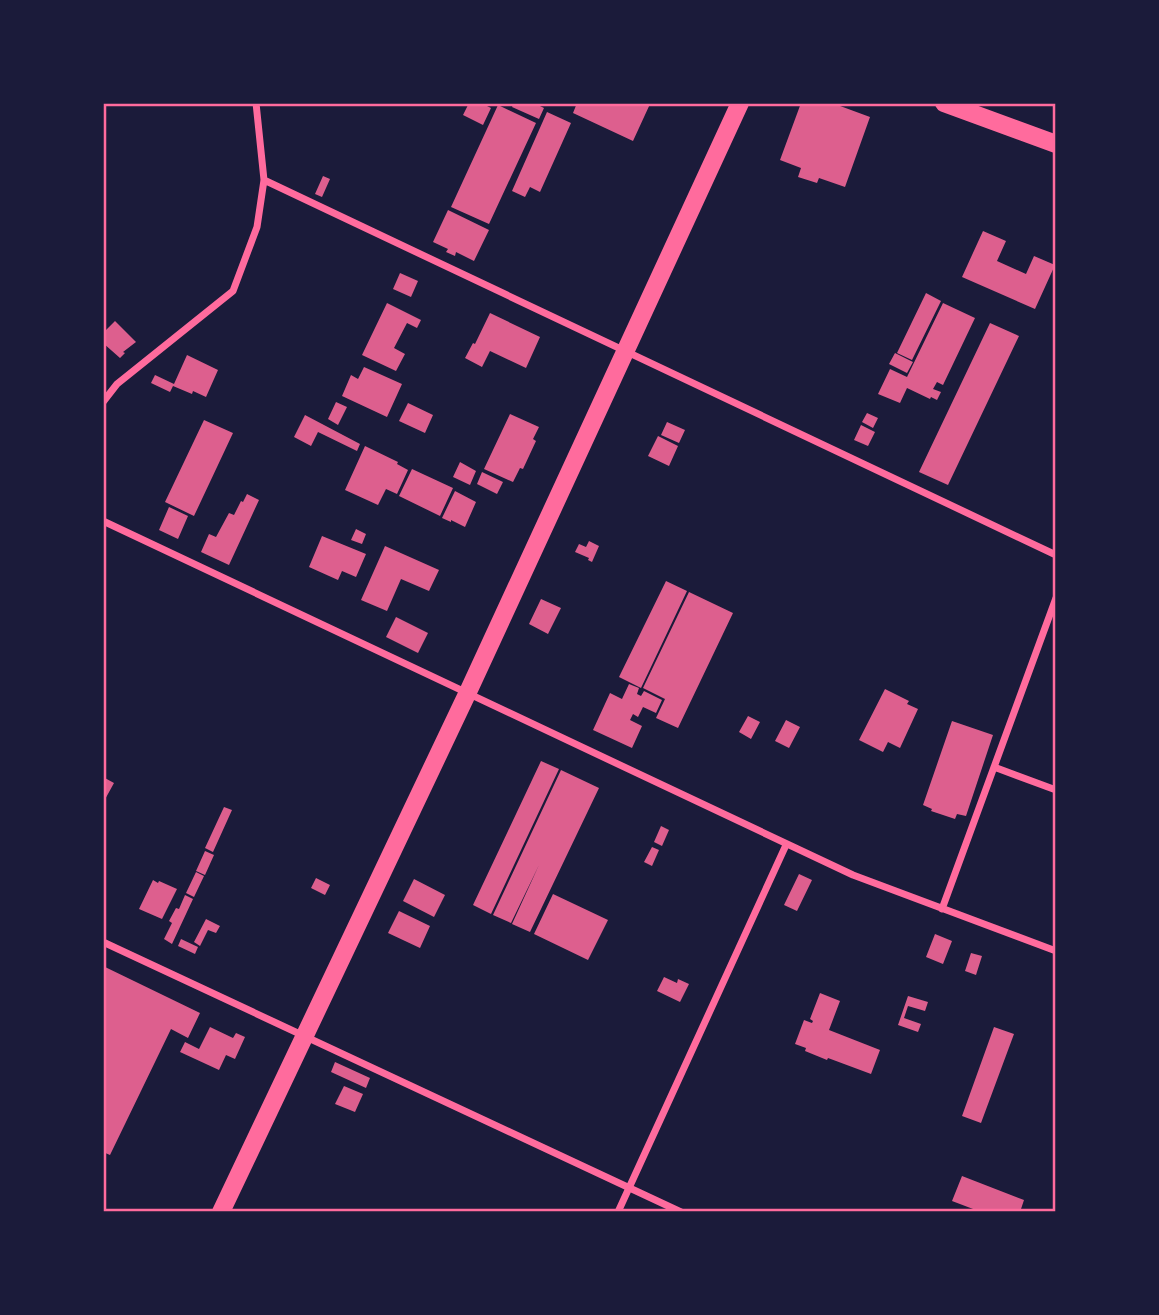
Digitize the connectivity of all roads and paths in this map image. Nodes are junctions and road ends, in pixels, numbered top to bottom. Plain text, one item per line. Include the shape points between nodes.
1 (256, 103) edge
2 (740, 103) edge
3 (944, 103) edge
4 (1056, 144) edge
5 (264, 180) junction
6 (626, 351) junction
7 (103, 402) edge
8 (103, 520) edge
9 (1056, 555) edge
10 (1056, 598) edge
11 (468, 692) junction
12 (995, 767) junction
13 (1056, 790) edge
14 (786, 845) junction
15 (942, 909) junction
16 (103, 942) edge
17 (1056, 951) edge
18 (304, 1036) junction
19 (629, 1188) junction
20 (221, 1212) edge
21 (618, 1212) edge
22 (681, 1212) edge

1 - 5 street
2 - 6 main road
3 - 4 main road
5 - 6 street
5 - 7 street via 257,227 233,291 117,384
6 - 9 street
6 - 11 main road
8 - 11 street
10 - 12 street
11 - 14 street
11 - 18 main road
12 - 13 street
12 - 15 street
14 - 15 street
14 - 19 street
15 - 17 street
16 - 18 street
18 - 19 street
18 - 20 main road
19 - 21 street
19 - 22 street

